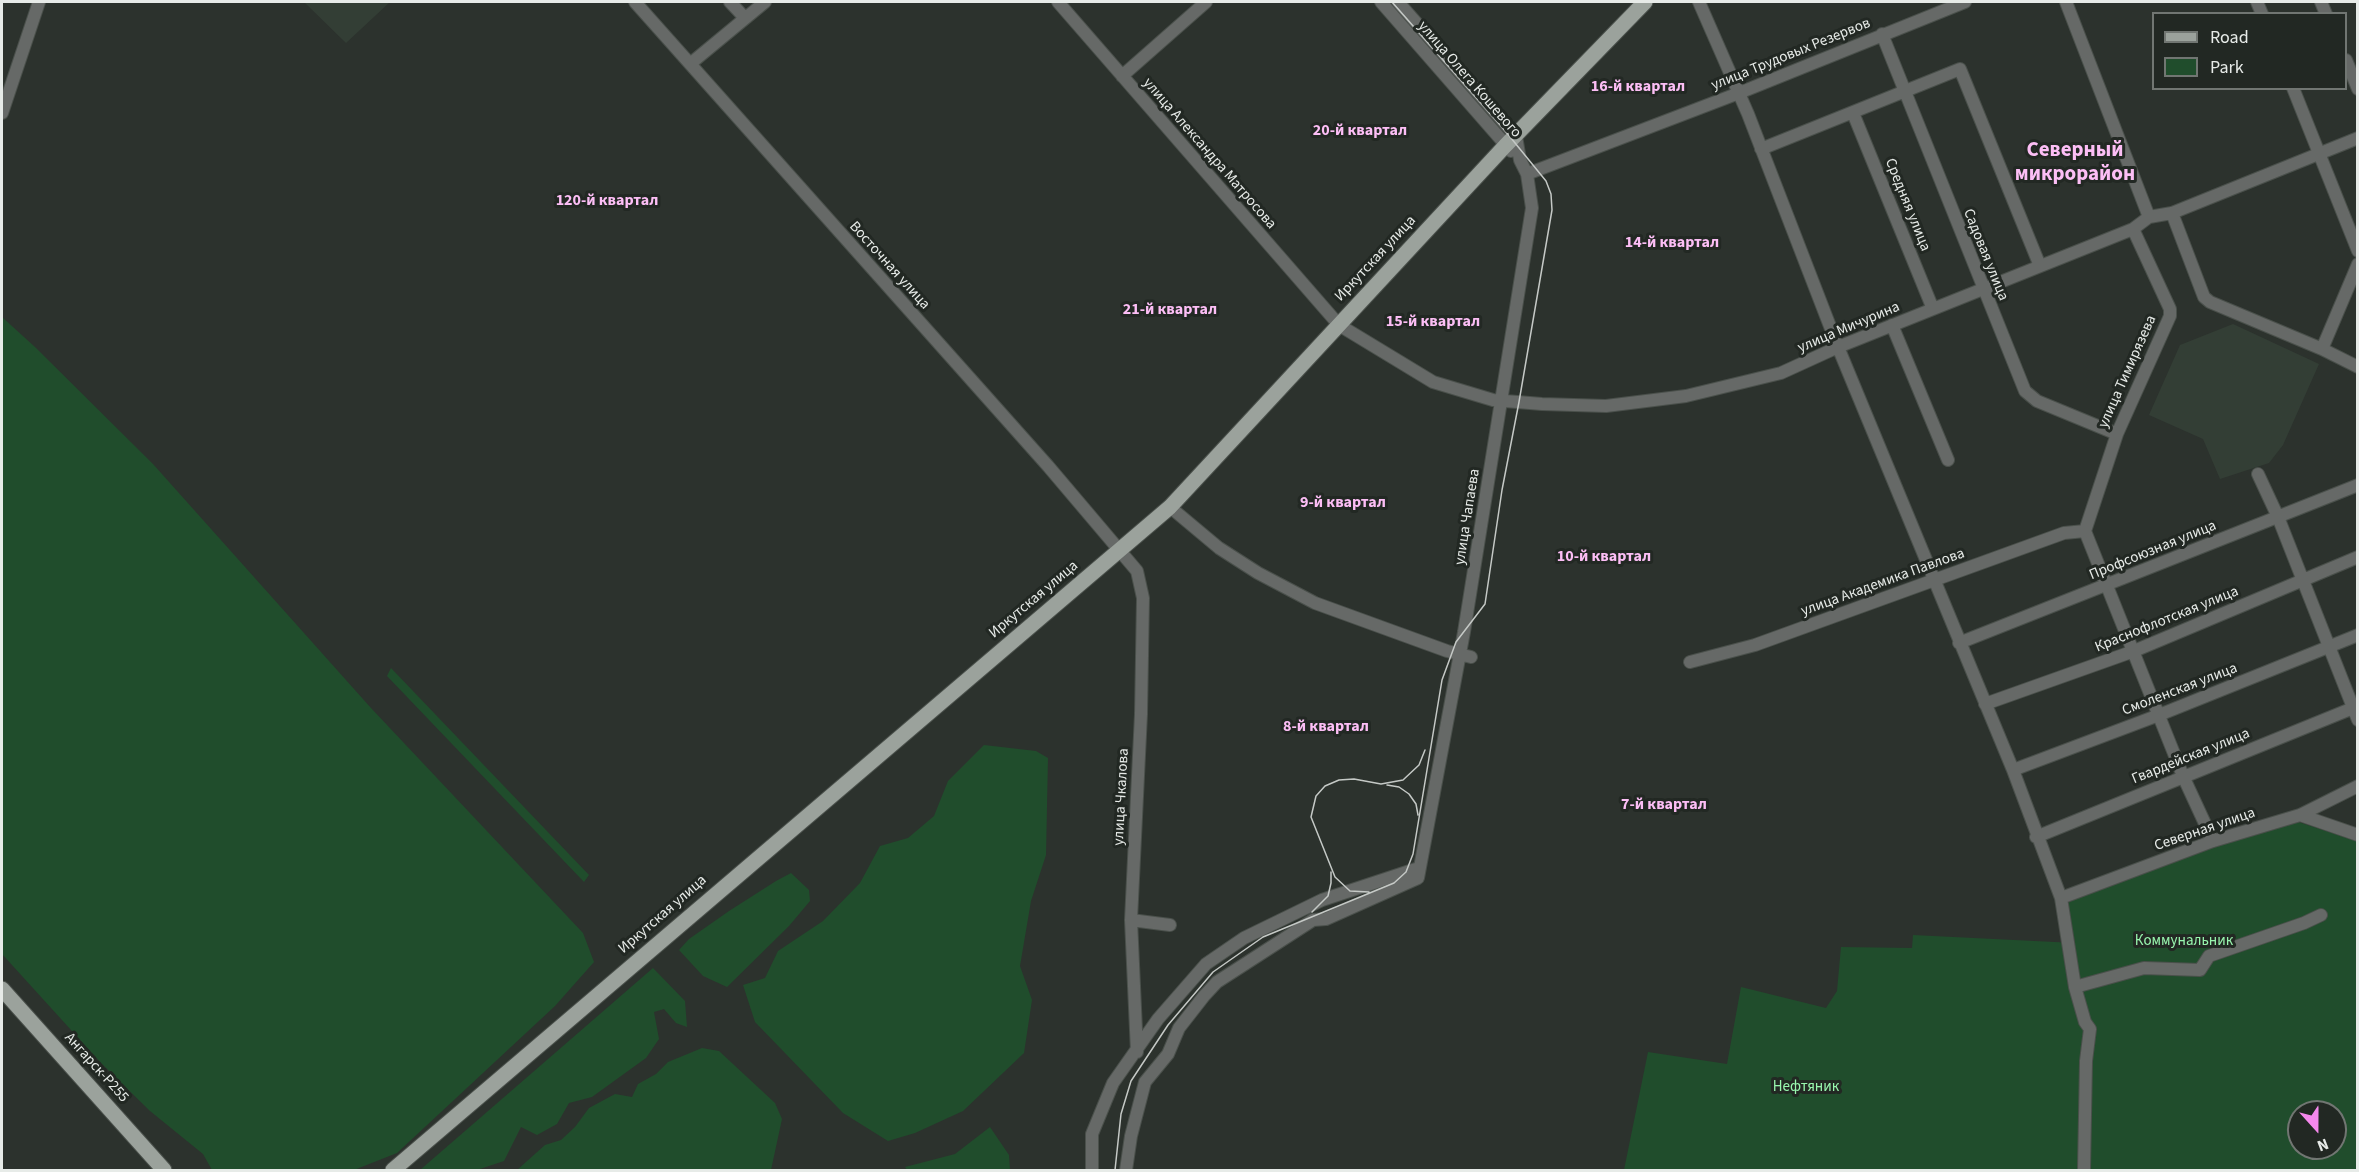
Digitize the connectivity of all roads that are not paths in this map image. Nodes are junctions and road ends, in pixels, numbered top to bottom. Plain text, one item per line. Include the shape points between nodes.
1 (39, 2) edge
2 (634, 2) edge
3 (730, 2) edge
4 (765, 2) edge
5 (1058, 2) edge
6 (1206, 2) edge
7 (1381, 2) edge
8 (1398, 2) edge
9 (1645, 2) edge
10 (1699, 2) edge
11 (1965, 2) edge
12 (2066, 2) edge
13 (745, 18) junction
14 (1882, 34) junction
15 (2347, 62) edge
16 (690, 64) junction
17 (1122, 76) junction
18 (2358, 89) edge
19 (2294, 90) edge
20 (1739, 93) junction
21 (1905, 93) junction
22 (2, 113) edge
23 (1853, 113) junction
24 (2358, 138) edge
25 (1511, 141) junction
26 (1761, 149) junction
27 (2319, 154) junction
28 (1520, 160) joint
29 (1527, 174) junction
30 (2172, 213) junction
31 (2149, 217) junction
32 (2133, 229) junction
33 (2358, 252) edge
34 (2358, 264) edge
35 (2040, 266) junction
36 (1983, 289) junction
37 (1933, 309) junction
38 (1339, 325) junction
39 (1892, 325) junction
40 (1838, 347) junction
41 (2322, 349) junction
42 (2358, 367) edge
43 (1502, 401) junction
44 (2117, 434) junction
45 (1948, 460) dead end
46 (2258, 474) dead end
47 (2358, 484) edge
48 (1170, 507) junction
49 (2278, 517) junction
50 (2085, 531) junction
51 (1119, 552) junction
52 (2358, 557) edge
53 (1933, 581) junction
54 (2303, 581) junction
55 (2107, 585) junction
56 (2358, 635) edge
57 (1959, 643) junction
58 (2330, 647) junction
59 (2133, 651) junction
60 (1465, 656) junction
61 (1690, 662) dead end
62 (1985, 704) junction
63 (2355, 707) edge
64 (2159, 716) junction
65 (2358, 720) edge
66 (2013, 770) junction
67 (2183, 776) junction
68 (2358, 786) edge
69 (2300, 814) junction
70 (2358, 835) edge
71 (2036, 837) junction
72 (2214, 841) junction
73 (1418, 873) junction
74 (2061, 898) junction
75 (2321, 915) dead end
76 (1131, 920) junction
77 (1170, 925) dead end
78 (2075, 987) junction
79 (2, 989) edge
80 (1137, 1052) junction
81 (164, 1170) edge
82 (393, 1170) edge
83 (1092, 1170) edge
84 (1126, 1170) edge
85 (2084, 1170) edge

1 - 22 street
2 - 16 street, Восточная улица
3 - 13 street
4 - 13 street
5 - 17 street, улица Александра Матросова
6 - 17 street
7 - 25 street, улица Олега Кошевого
8 - 25 street, улица Олега Кошевого
9 - 25 main road, Иркутская улица
10 - 20 street
11 - 14 street, улица Трудовых Резервов
12 - 31 street
13 - 16 street
14 - 20 street, улица Трудовых Резервов
14 - 21 street, Садовая улица
15 - 18 street
16 - 51 street, Восточная улица via 1048,466
17 - 38 street, улица Александра Матросова
19 - 27 street
20 - 26 street
20 - 29 street, улица Трудовых Резервов
21 - 23 street
21 - 35 street via 1960,69
21 - 36 street, Садовая улица
23 - 26 street
23 - 37 street, Средняя улица
24 - 27 street, улица Мичурина
25 - 28 street, улица Олега Кошевого
25 - 38 main road, Иркутская улица
26 - 40 street
27 - 30 street, улица Мичурина
27 - 33 street
28 - 29 street, улица Чапаева
29 - 43 street, улица Чапаева via 1532,208
30 - 31 street, улица Мичурина
30 - 41 street via 2204,297
31 - 32 street, улица Мичурина
32 - 35 street, улица Мичурина
32 - 44 street, улица Тимирязева via 2170,309
34 - 41 street
35 - 36 street, улица Мичурина
36 - 37 street, улица Мичурина
36 - 44 street, Садовая улица via 2025,391 2037,401
37 - 39 street, улица Мичурина
38 - 43 street, улица Мичурина via 1433,382
38 - 48 main road, Иркутская улица
39 - 40 street, улица Мичурина
39 - 45 street
40 - 43 street, улица Мичурина via 1781,373 1686,396 1606,406
40 - 53 street
41 - 42 street
43 - 60 street, улица Чапаева
44 - 50 street, улица Тимирязева
46 - 49 street
47 - 49 street, Профсоюзная улица
48 - 51 main road, Иркутская улица
48 - 60 street via 1219,548 1315,603
49 - 54 street
49 - 55 street, Профсоюзная улица
50 - 53 street, улица Академика Павлова via 2064,533
50 - 55 street
51 - 76 street, улица Чкалова via 1137,571 1143,598
51 - 82 main road, Иркутская улица
52 - 54 street, Краснофлотская улица
53 - 57 street
53 - 61 street, улица Академика Павлова via 1755,645
54 - 58 street
54 - 59 street, Краснофлотская улица
55 - 57 street, Профсоюзная улица
55 - 59 street
56 - 58 street, Смоленская улица
57 - 62 street
58 - 63 street
58 - 64 street, Смоленская улица
59 - 62 street, Краснофлотская улица
59 - 64 street
60 - 73 street, улица Чапаева
62 - 66 street
63 - 65 street
63 - 67 street, Гвардейская улица
64 - 66 street, Смоленская улица
64 - 67 street
66 - 71 street
67 - 71 street, Гвардейская улица
67 - 72 street
68 - 69 street, Северная улица
69 - 70 street
69 - 72 street, Северная улица
71 - 74 street
72 - 74 street, Северная улица
73 - 80 street via 1322,900 1244,938 1206,964 1158,1019
73 - 84 street via 1326,919 1313,920 1217,982 1179,1028 1168,1054 1145,1082
74 - 78 street
75 - 78 street via 2209,956 2200,970 2144,968
76 - 77 street
76 - 80 street, улица Чкалова
78 - 85 street via 2090,1029
79 - 81 main road, Ангарск-Р255
80 - 83 street via 1113,1083 1092,1134

